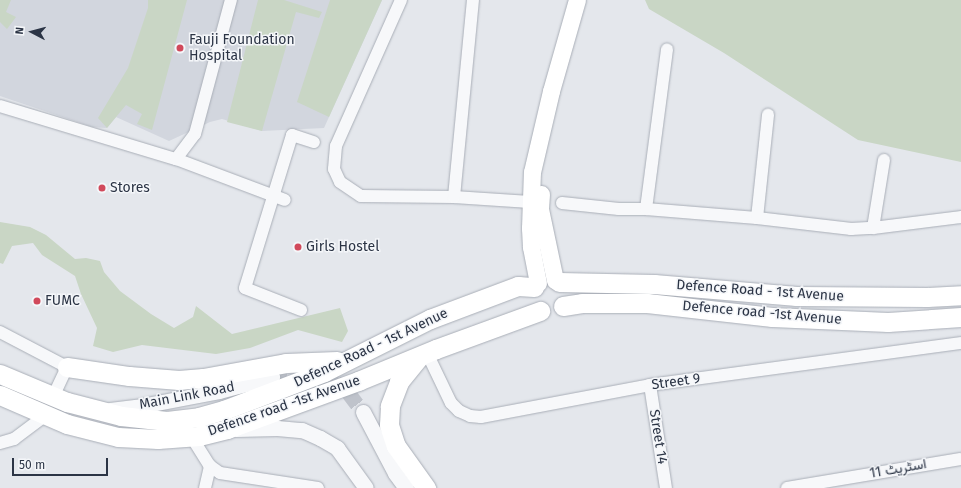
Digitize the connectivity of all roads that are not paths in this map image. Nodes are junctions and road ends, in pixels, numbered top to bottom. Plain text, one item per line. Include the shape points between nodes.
1 (231, 0) edge
2 (401, 0) edge
3 (473, 0) edge
4 (577, 0) edge
5 (588, 0) edge
6 (667, 49) dead end
7 (0, 106) edge
8 (768, 115) dead end
9 (314, 142) dead end
10 (176, 159) junction
11 (884, 160) dead end
12 (273, 195) junction
13 (454, 197) junction
14 (285, 200) dead end
15 (530, 202) junction
16 (562, 203) dead end
17 (646, 209) junction
18 (961, 217) edge
19 (757, 218) junction
20 (873, 228) junction
21 (547, 283) junction
22 (961, 294) edge
23 (563, 306) junction
24 (301, 310) dead end
25 (540, 311) junction
26 (961, 317) edge
27 (0, 332) edge
28 (961, 343) edge
29 (423, 354) junction
30 (351, 359) junction
31 (67, 367) junction
32 (0, 374) edge
33 (272, 377) tunnel mouth
34 (650, 385) junction
35 (0, 395) edge
36 (53, 396) junction
37 (101, 411) junction
38 (363, 412) tunnel mouth
39 (46, 415) junction
40 (227, 430) junction
41 (191, 436) junction
42 (0, 443) edge
43 (961, 459) edge
44 (210, 466) junction
45 (205, 488) edge
46 (318, 488) edge
47 (366, 488) edge
48 (406, 488) edge
49 (426, 488) edge
50 (666, 488) edge
51 (787, 488) edge

1 - 10 street via 195,134
2 - 13 street via 336,146 334,169 340,182 361,196
3 - 13 street
4 - 15 main road via 532,172
5 - 21 main road via 559,102 544,168 540,209
6 - 17 street
7 - 10 street
8 - 19 street
9 - 12 street via 292,135
10 - 12 street
11 - 20 street
12 - 14 street
12 - 24 street via 245,288
13 - 15 street
15 - 21 main road via 531,247
16 - 17 street
17 - 19 street
18 - 20 street
19 - 20 street via 851,229
21 - 22 main road, Defence Road - 1st Avenue via 654,284 796,296 927,297
21 - 23 main road via 565,292
21 - 25 main road via 532,298
21 - 30 main road, Defence Road - 1st Avenue via 518,286 430,319
23 - 25 main road, Defence road -1st Avenue via 553,313
23 - 26 main road, Defence road -1st Avenue via 582,303 647,303 772,317 888,322
25 - 29 main road, Defence road -1st Avenue
27 - 31 street
28 - 34 street, Street 9
29 - 34 street, Street 9 via 451,404 470,416 481,417
29 - 40 main road, Defence road -1st Avenue
29 - 49 main road via 399,382 390,406 389,425 396,446
30 - 31 main road via 327,363 286,363 179,380
30 - 37 main road, Defence Road - 1st Avenue via 239,405 199,417 167,421
31 - 36 street
32 - 36 main road, Defence Road - 1st Avenue
33 - 37 street, Main Link Road via 219,391
34 - 50 street, Street 14
35 - 39 main road, Defence road -1st Avenue
36 - 37 main road, Defence Road - 1st Avenue
38 - 48 street via 394,472
39 - 41 main road, Defence road -1st Avenue via 67,424 118,437 158,439
39 - 42 street via 14,440
40 - 41 main road, Defence road -1st Avenue
40 - 47 street via 302,430 337,448
41 - 44 street
43 - 51 street, اسٹریٹ 11
44 - 45 street
44 - 46 street via 220,473

